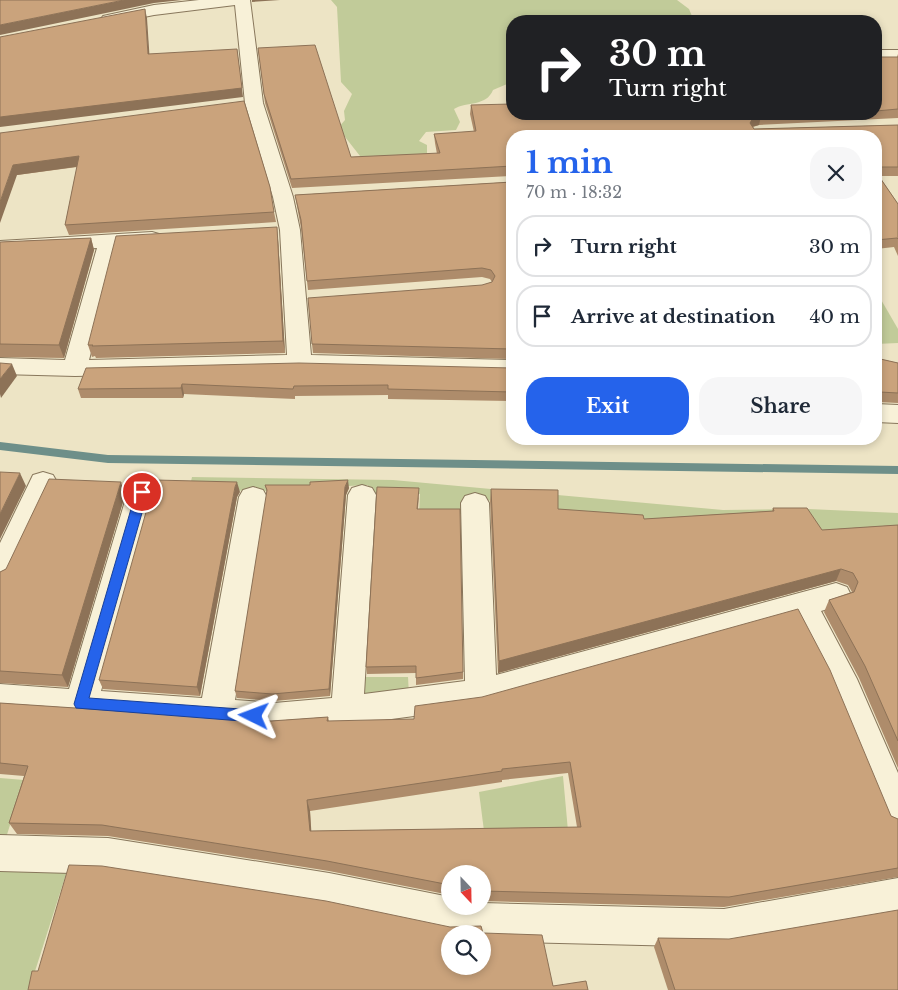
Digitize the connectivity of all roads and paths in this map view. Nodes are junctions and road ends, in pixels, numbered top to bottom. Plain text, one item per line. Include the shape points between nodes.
1 (238, 0) edge
2 (242, 0) edge
3 (153, 5) edge
4 (96, 21) edge
5 (898, 54) edge
6 (882, 55) edge
7 (254, 103) junction
8 (234, 106) edge
9 (176, 237) edge
10 (109, 241) junction
11 (0, 247) edge
12 (300, 363) junction
13 (0, 366) edge
14 (75, 368) junction
15 (506, 368) edge
16 (882, 413) edge
17 (898, 414) edge
18 (43, 482) dead end
19 (142, 492) dead end
20 (362, 495) dead end
21 (253, 497) dead end
22 (475, 503) dead end
23 (0, 573) edge
24 (836, 595) dead end
25 (802, 605) junction
26 (481, 693) junction
27 (0, 698) edge
28 (81, 704) junction
29 (347, 711) junction
30 (216, 714) junction
31 (898, 814) edge
32 (0, 853) edge
33 (898, 897) edge

1 - 3 street
2 - 7 street
3 - 4 street
5 - 6 street
7 - 8 street
7 - 12 street via 292,196 281,230 304,299
9 - 10 street
10 - 11 street
10 - 14 street
12 - 14 street
12 - 15 street
13 - 14 street
16 - 17 street
18 - 23 street
19 - 28 street
20 - 29 street
21 - 30 street
22 - 26 street
24 - 25 street
25 - 26 street
25 - 31 street via 840,679
26 - 29 street
27 - 28 street
28 - 30 street
29 - 30 street via 274,717
32 - 33 street via 108,856 329,890 481,922 724,928

